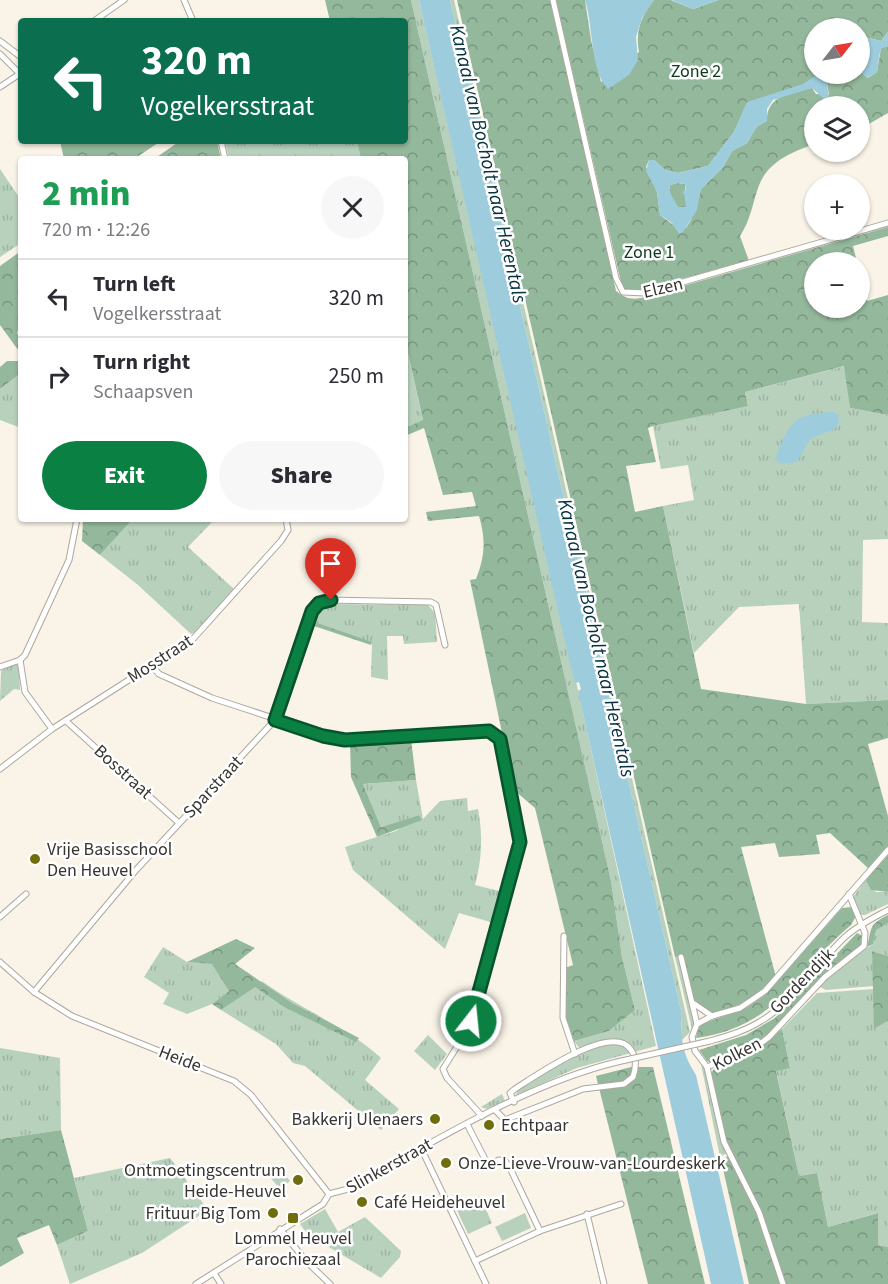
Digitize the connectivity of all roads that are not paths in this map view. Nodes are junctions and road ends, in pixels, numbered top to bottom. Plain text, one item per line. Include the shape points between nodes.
1 (123, 0) edge
2 (184, 0) edge
3 (553, 0) edge
4 (98, 18) edge
5 (192, 18) edge
6 (0, 41) edge
7 (0, 54) edge
8 (18, 55) edge
9 (18, 71) edge
10 (18, 76) edge
11 (0, 87) edge
12 (888, 223) edge
13 (77, 522) edge
14 (287, 522) edge
15 (445, 645) dead end
16 (20, 660) junction
17 (152, 666) junction
18 (0, 667) edge
19 (275, 720) junction
20 (66, 721) junction
21 (52, 729) junction
22 (0, 769) edge
23 (179, 823) junction
24 (888, 850) edge
25 (26, 894) dead end
26 (849, 894) junction
27 (888, 910) edge
28 (0, 917) edge
29 (862, 924) junction
30 (564, 936) dead end
31 (681, 957) dead end
32 (0, 962) edge
33 (34, 992) junction
34 (693, 1003) junction
35 (712, 1016) junction
36 (697, 1023) junction
37 (710, 1041) joint
38 (575, 1054) junction
39 (707, 1066) junction
40 (514, 1102) junction
41 (496, 1111) junction
42 (483, 1116) junction
43 (467, 1124) junction
44 (421, 1148) junction
45 (329, 1194) junction
46 (621, 1203) dead end
47 (587, 1214) junction
48 (280, 1229) junction
49 (540, 1231) junction
50 (475, 1261) junction
51 (214, 1273) junction
52 (196, 1284) edge
53 (221, 1284) edge
54 (330, 1284) edge
55 (486, 1284) edge
56 (604, 1284) edge
57 (783, 1284) edge

1 - 4 street
2 - 5 street
3 - 12 street, Elzen via 616,278 623,292 655,291
6 - 8 street
7 - 9 street
10 - 11 street
13 - 16 street via 69,560 26,655
14 - 17 street, Mosstraat via 288,530 281,542 206,627
15 - 19 street via 436,605 431,602 322,601 312,611
16 - 18 street
16 - 21 street via 24,692
17 - 19 street via 173,681
17 - 20 street, Mosstraat
19 - 23 street, Sparstraat
19 - 42 street via 345,740 489,731 500,739 520,842 468,1029 443,1069
20 - 21 street, Mosstraat
20 - 23 street, Bosstraat
21 - 22 street, Mosstraat
23 - 33 street, Sparstraat
24 - 26 street
25 - 28 street
26 - 29 street
26 - 35 street via 765,992 733,1011
27 - 29 street, Gordendijk
29 - 37 street, Gordendijk via 845,937 782,1006 740,1032
29 - 39 street, Kolken via 864,946 825,977 769,1037 756,1047
30 - 38 street via 563,1018
31 - 34 street
32 - 33 street, Heide
33 - 45 street, Heide via 90,1025 234,1081 251,1095
34 - 35 street
34 - 36 street
35 - 36 street
36 - 39 street via 692,1037 695,1051
37 - 40 street, Slinkerstraat, bridge via 574,1075
38 - 40 street, Slinkerstraat via 514,1089 510,1093
38 - 41 street, Slinkerstraat via 617,1041 630,1047 635,1071 624,1084 584,1089 505,1120
39 - 57 street, Kolken via 724,1142 759,1212
40 - 41 street, Slinkerstraat
41 - 42 street, Slinkerstraat
42 - 43 street, Slinkerstraat
43 - 44 street, Slinkerstraat
43 - 49 street via 488,1165 499,1160 509,1166
44 - 45 street, Slinkerstraat via 348,1189
44 - 50 street
45 - 48 street, Slinkerstraat via 323,1203
46 - 47 street
47 - 49 street
47 - 56 street
48 - 51 street, Slinkerstraat
48 - 54 street
49 - 50 street
50 - 55 street
51 - 52 street, Slinkerstraat
51 - 53 street

